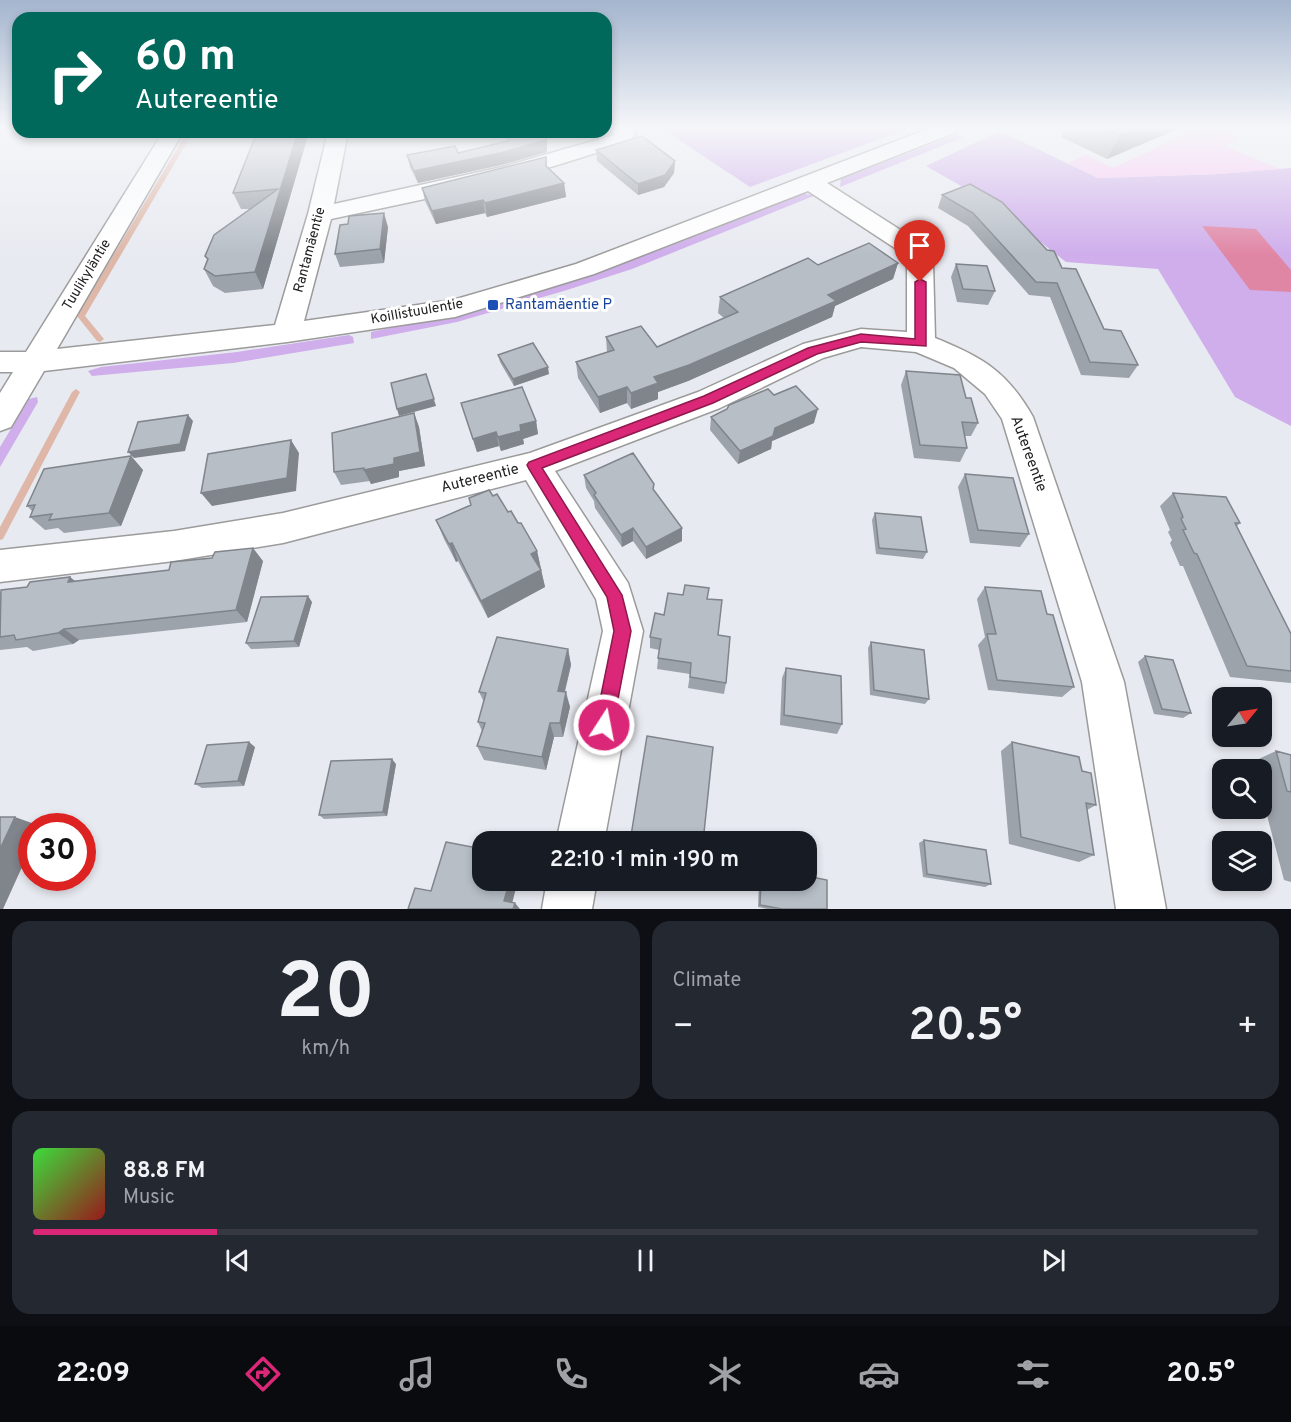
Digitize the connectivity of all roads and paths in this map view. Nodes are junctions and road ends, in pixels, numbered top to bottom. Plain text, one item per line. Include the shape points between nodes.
1 (151, 170) edge
2 (330, 170) edge
3 (514, 170) edge
4 (843, 170) edge
5 (811, 183) junction
6 (320, 214) junction
7 (287, 333) junction
8 (921, 343) junction
9 (0, 362) edge
10 (34, 362) junction
11 (0, 419) edge
12 (534, 465) junction
13 (0, 567) edge
14 (582, 831) edge
15 (570, 891) edge
16 (567, 909) edge
17 (1141, 909) edge

1 - 10 street, Tuulikyläntie
2 - 6 street, Rantamäentie
3 - 6 street
4 - 5 street, Koillistuulentie
5 - 7 street, Koillistuulentie via 585,269 455,308
5 - 8 street via 915,250 920,262
6 - 7 street, Rantamäentie
7 - 10 street, Koillistuulentie
8 - 12 street, Autereentie via 861,338 813,351 709,400
8 - 17 street, Autereentie via 964,362 996,386 1017,417 1103,682
9 - 10 street, Koillistuulentie
10 - 11 street, Tuulikyläntie
12 - 13 street, Autereentie via 283,528
12 - 14 street via 614,595 623,631
15 - 16 street

